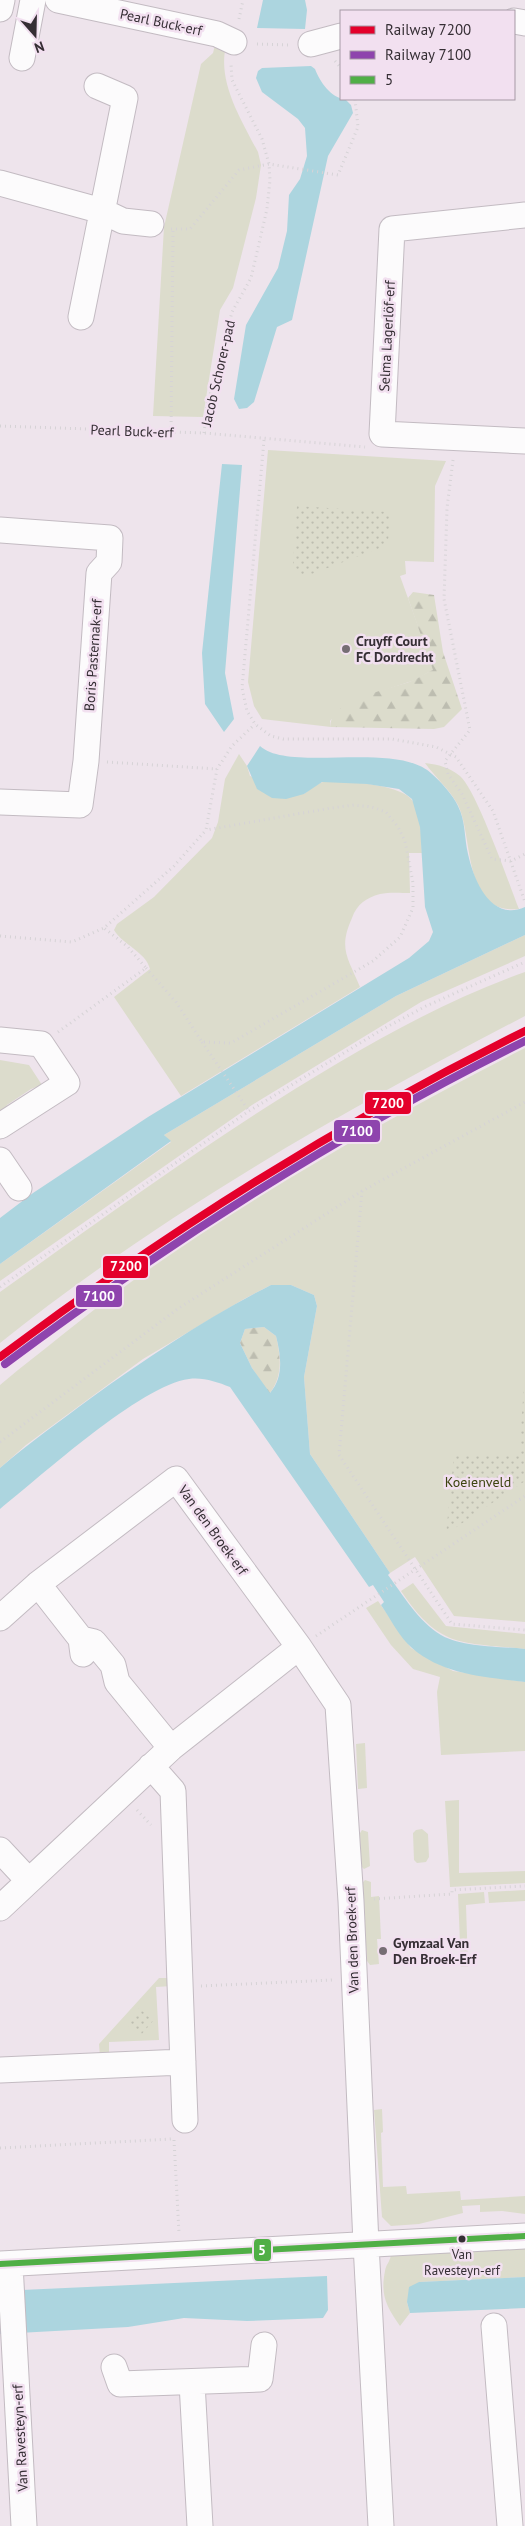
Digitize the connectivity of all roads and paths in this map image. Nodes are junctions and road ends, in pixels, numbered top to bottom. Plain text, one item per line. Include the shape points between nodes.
1 (2, 0) edge
2 (33, 0) edge
3 (58, 0) edge
4 (243, 0) edge
5 (116, 6) edge
6 (0, 9) edge
7 (340, 36) edge
8 (234, 42) junction
9 (311, 44) joint
10 (22, 58) dead end
11 (97, 86) dead end
12 (355, 100) edge
13 (269, 164) junction
14 (0, 183) edge
15 (102, 211) junction
16 (525, 215) edge
17 (162, 227) junction
18 (81, 317) dead end
19 (0, 426) edge
20 (171, 432) junction
21 (204, 433) junction
22 (525, 441) edge
23 (455, 446) junction
24 (0, 530) edge
25 (256, 724) junction
26 (450, 753) junction
27 (86, 760) junction
28 (217, 770) junction
29 (0, 802) edge
30 (206, 830) junction
31 (525, 854) edge
32 (510, 861) junction
33 (525, 902) edge
34 (104, 928) junction
35 (0, 936) edge
36 (525, 962) edge
37 (146, 968) junction
38 (0, 1040) edge
39 (202, 1042) junction
40 (41, 1044) junction
41 (525, 1102) edge
42 (249, 1110) junction
43 (0, 1126) edge
44 (0, 1160) edge
45 (19, 1188) dead end
46 (362, 1191) junction
47 (0, 1287) edge
48 (0, 1442) edge
49 (525, 1496) edge
50 (417, 1569) junction
51 (38, 1584) junction
52 (0, 1618) edge
53 (525, 1630) edge
54 (299, 1647) junction
55 (171, 1748) junction
56 (151, 1766) junction
57 (122, 1793) junction
58 (0, 1850) edge
59 (176, 1852) junction
60 (28, 1880) junction
61 (525, 1886) edge
62 (351, 1901) junction
63 (0, 1908) edge
64 (354, 1979) junction
65 (180, 1987) junction
66 (183, 2062) junction
67 (0, 2070) edge
68 (180, 2129) junction
69 (0, 2148) edge
70 (525, 2236) edge
71 (366, 2244) junction
72 (180, 2254) junction
73 (7, 2270) edge
74 (494, 2326) dead end
75 (264, 2345) dead end
76 (114, 2367) dead end
77 (192, 2383) junction
78 (24, 2526) edge
79 (200, 2526) edge
80 (381, 2526) edge
81 (510, 2526) edge

1 - 6 street
2 - 10 street
3 - 5 street, Pearl Buck-erf
4 - 8 path, Jacob Schorer-pad
5 - 8 street, Pearl Buck-erf via 217,34
7 - 9 street
8 - 9 path via 283,46
8 - 13 path, Jacob Schorer-pad via 230,58 232,80 262,139
11 - 15 street via 125,98
12 - 13 path via 358,127 338,175
13 - 17 path via 240,170 190,229
13 - 21 path, Jacob Schorer-pad via 267,209 251,278 232,312 207,406
14 - 15 street
15 - 17 street via 123,221
15 - 18 street
16 - 23 street, Selma Lagerlöf-erf via 392,229 382,434
17 - 20 path
19 - 20 path, Pearl Buck-erf
20 - 21 path, Pearl Buck-erf
21 - 25 path, Pearl Buck-erf via 264,440 242,688 247,711
22 - 23 street, Selma Lagerlöf-erf
23 - 26 path via 447,508 444,599 470,730
24 - 27 street, Boris Pasternak-erf via 110,538 108,562 99,573
25 - 26 path via 263,732 283,739 392,739
25 - 28 path via 232,746
26 - 32 path via 464,766 492,811
26 - 32 path via 445,760 448,774 462,794 492,859
27 - 28 path
27 - 29 street, Boris Pasternak-erf via 80,805
28 - 30 path
30 - 34 path via 174,866
30 - 39 path via 354,805 386,812 405,841 413,883 413,908 400,938 373,962 231,1043
31 - 32 path
32 - 33 path
34 - 35 path via 72,942
34 - 37 path via 128,947
36 - 42 path via 426,1006
37 - 39 path via 176,1002
37 - 40 path
38 - 40 street
39 - 42 path
40 - 43 street via 67,1083
41 - 46 path
42 - 47 path
44 - 45 street
46 - 48 path via 179,1308
46 - 50 path via 339,1455
49 - 50 path
50 - 53 path via 452,1624
50 - 54 path
51 - 52 street, Van den Broek-erf
51 - 54 street, Van den Broek-erf via 176,1479
51 - 55 street via 81,1639 82,1652 101,1676 117,1682
54 - 55 street
54 - 62 street, Van den Broek-erf via 338,1705
55 - 56 street
56 - 57 street
56 - 59 street via 173,1791
57 - 59 path
57 - 60 street
58 - 60 street
59 - 65 street
60 - 63 street
61 - 62 path
62 - 64 street, Van den Broek-erf
64 - 65 path
64 - 71 street, Van den Broek-erf
65 - 66 street
66 - 67 street
66 - 68 street
68 - 69 path
68 - 72 path
70 - 71 street
71 - 72 street
71 - 80 street
72 - 73 street
73 - 78 street, Van Ravesteyn-erf via 15,2343
74 - 81 street
75 - 77 street via 260,2379
76 - 77 street via 120,2384
77 - 79 street

